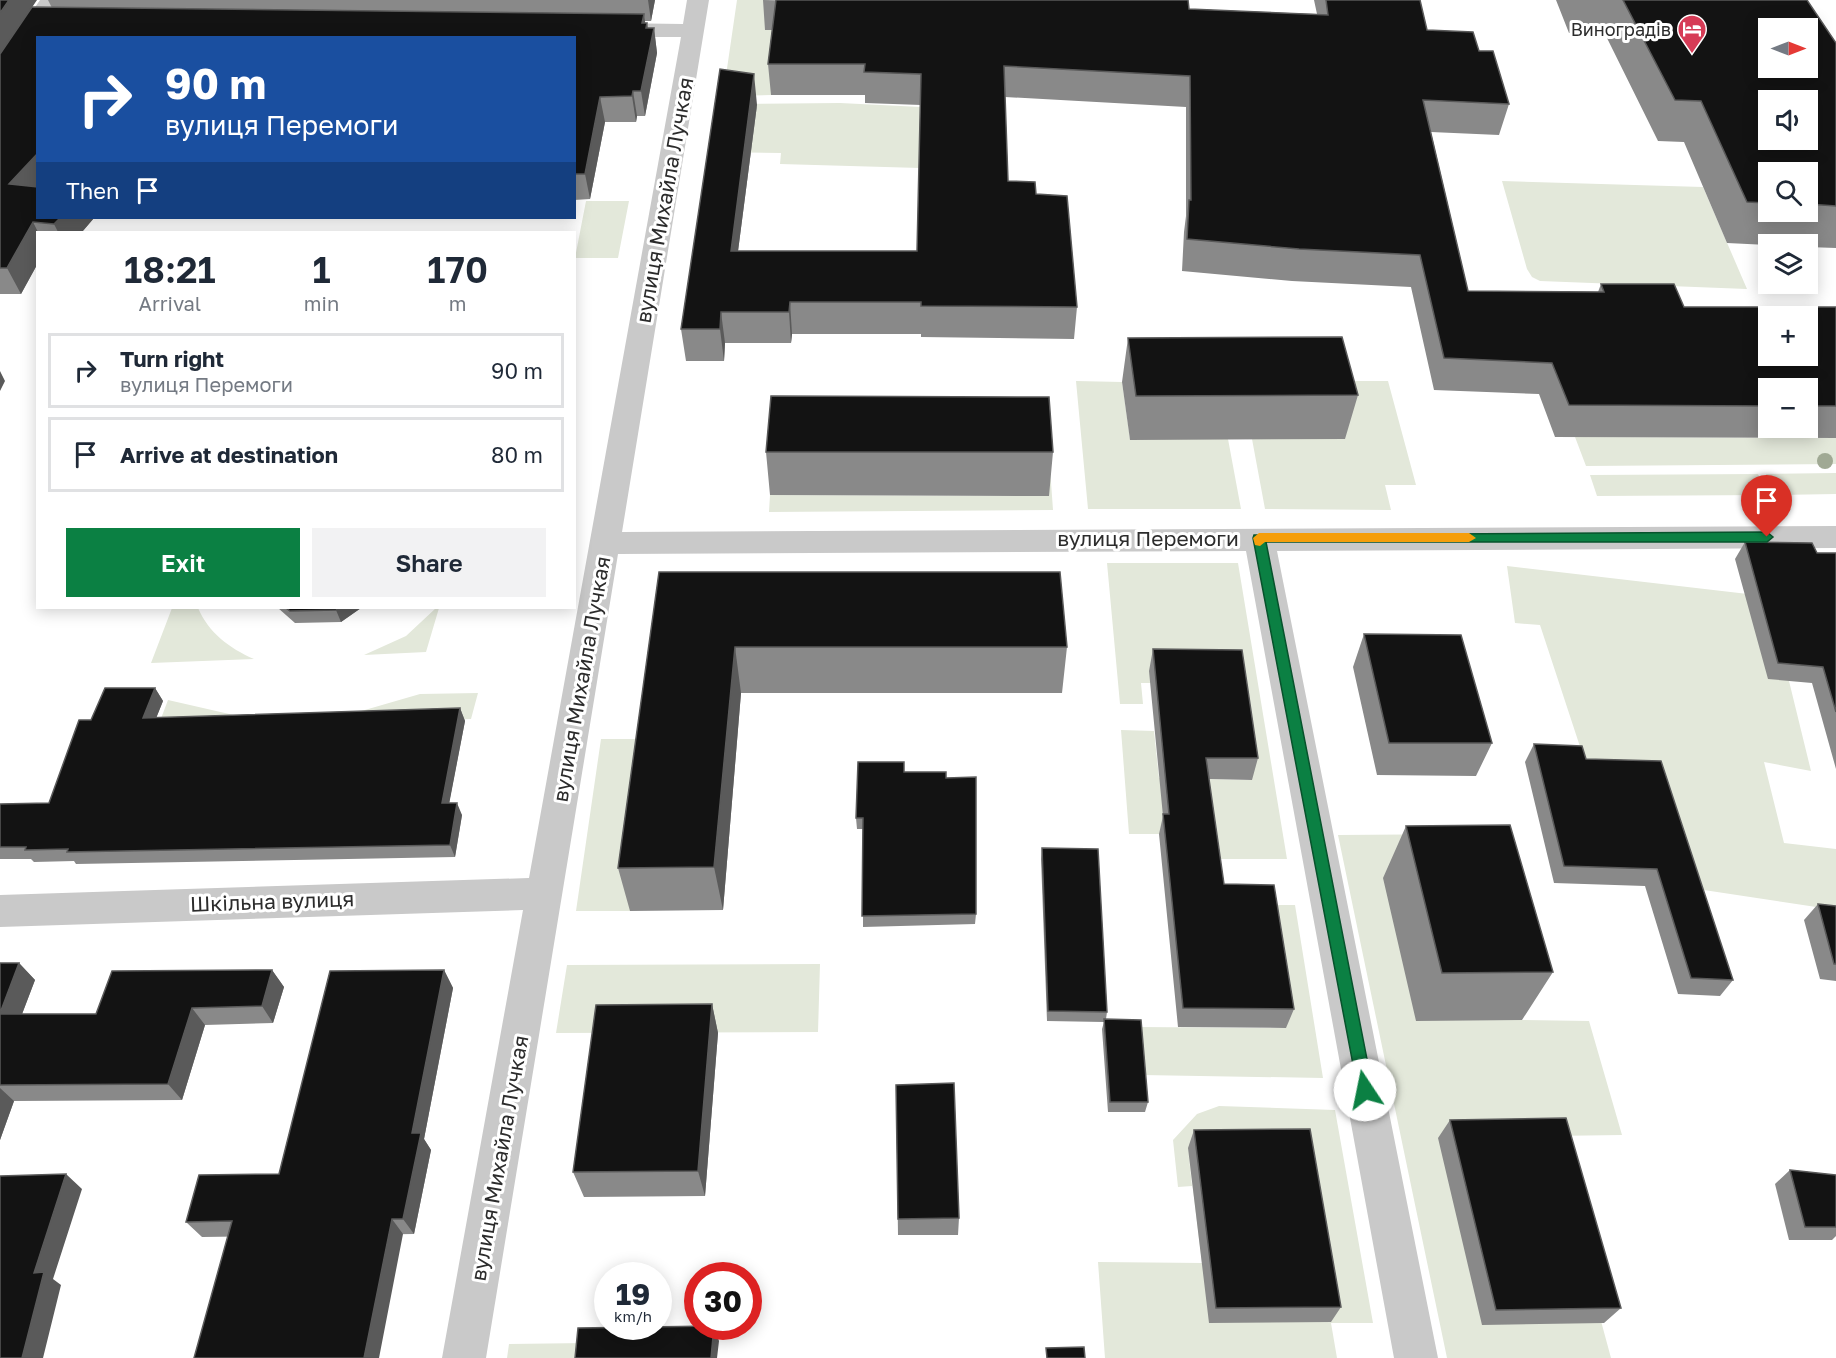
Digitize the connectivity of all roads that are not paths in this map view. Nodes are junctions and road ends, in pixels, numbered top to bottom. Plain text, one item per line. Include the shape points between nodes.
1 (51, 0) edge
2 (696, 15) edge
3 (35, 23) junction
4 (59, 24) edge
5 (585, 30) edge
6 (0, 76) edge
7 (1836, 537) edge
8 (1259, 538) junction
9 (605, 543) junction
10 (545, 893) junction
11 (0, 911) edge
12 (464, 1358) edge
13 (1416, 1358) edge

1 - 3 street
2 - 5 street
2 - 9 street, вулиця Михайла Лучкая
3 - 4 street
3 - 6 street
7 - 8 street, вулиця Перемоги
8 - 9 street, вулиця Перемоги
8 - 13 street
9 - 10 street, вулиця Михайла Лучкая
10 - 11 street, Шкільна вулиця
10 - 12 street, вулиця Михайла Лучкая

